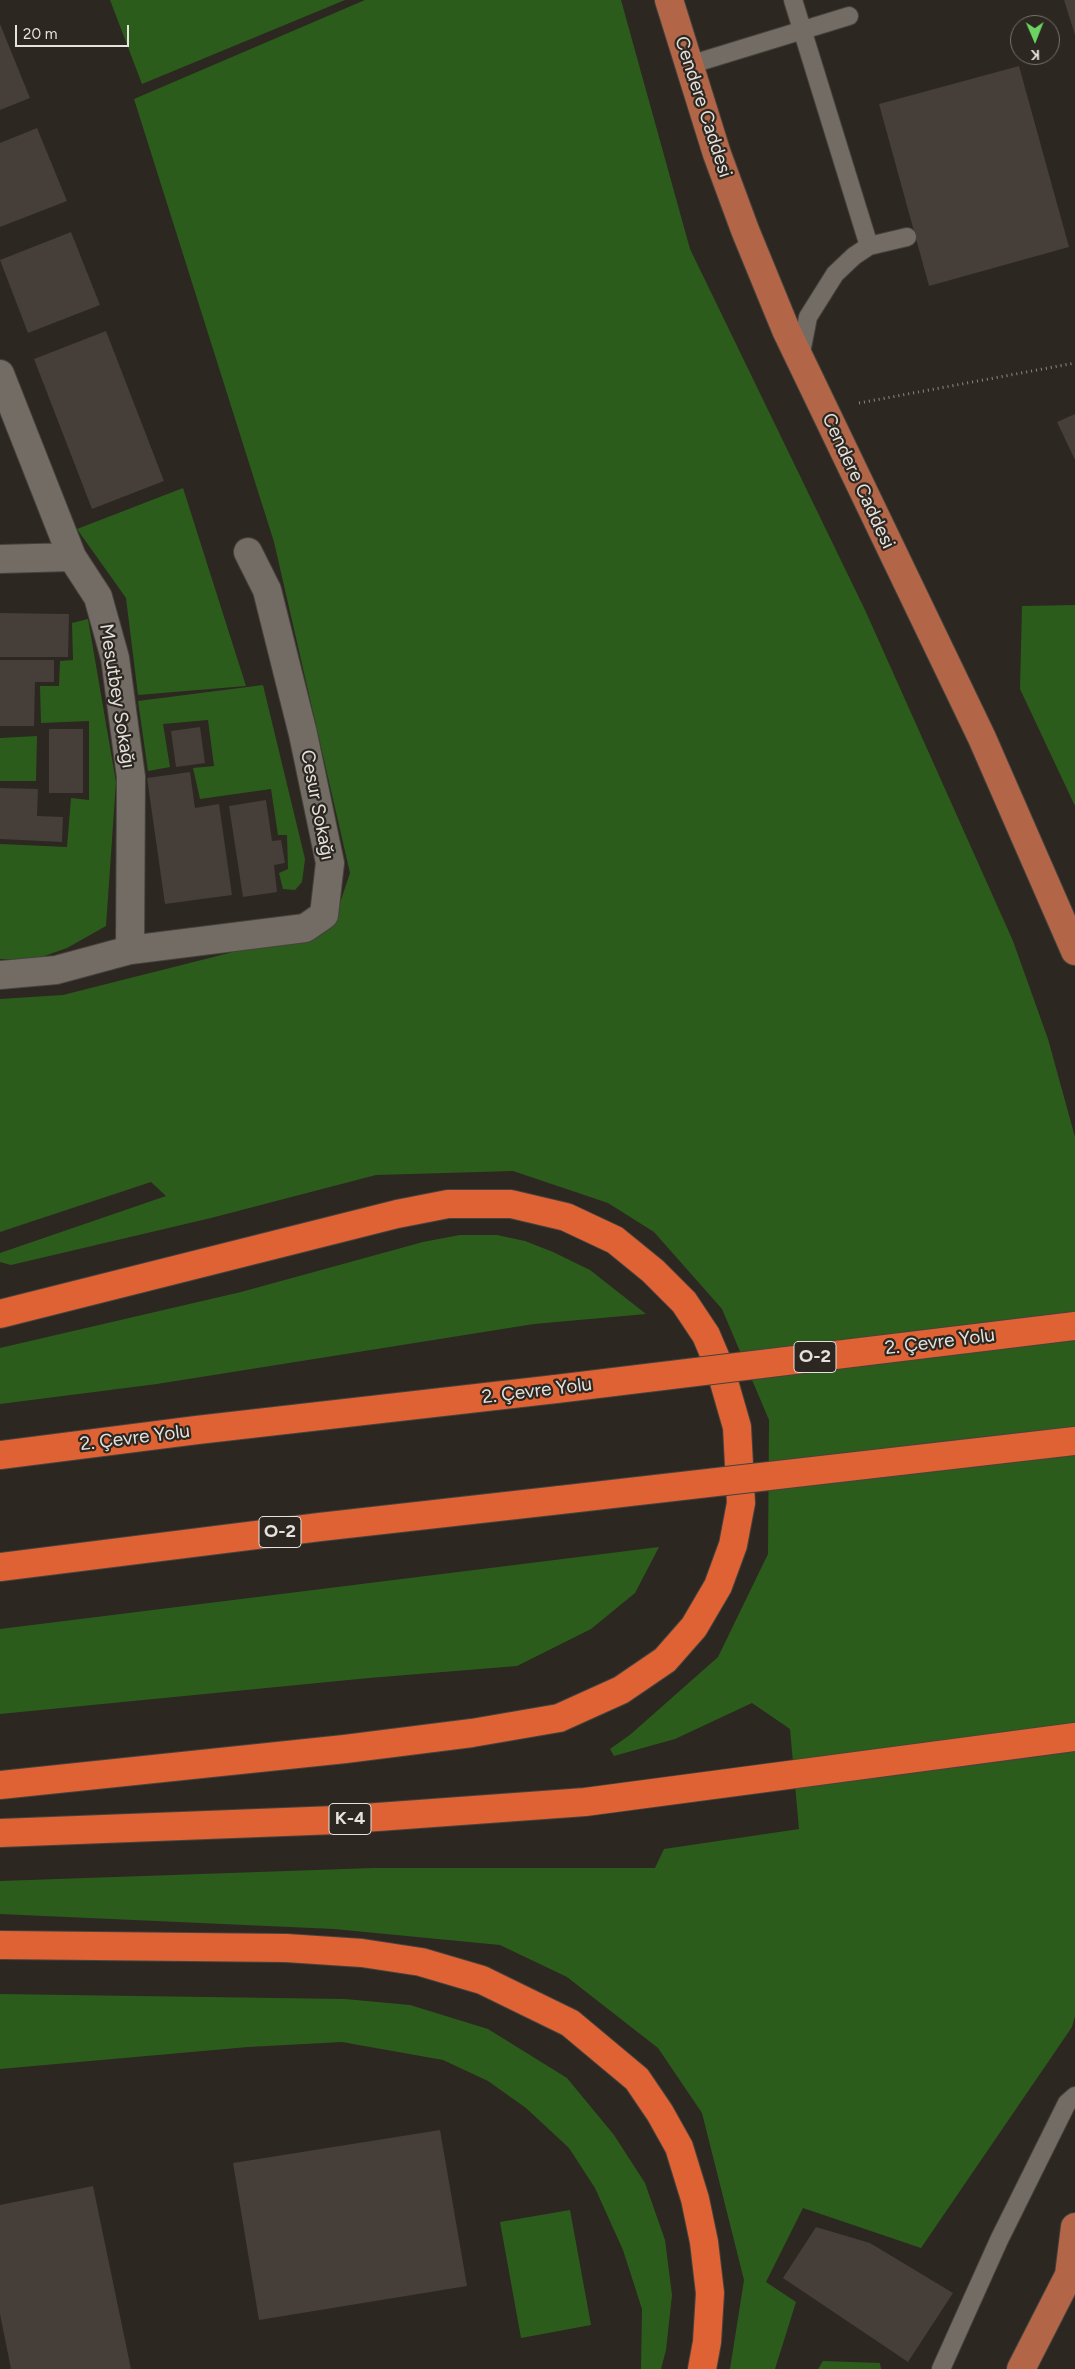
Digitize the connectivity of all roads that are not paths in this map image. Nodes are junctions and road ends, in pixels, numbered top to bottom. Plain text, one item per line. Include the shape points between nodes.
1 (669, 0) edge
2 (793, 0) edge
3 (849, 16) dead end
4 (802, 30) junction
5 (689, 65) junction
6 (907, 237) dead end
7 (869, 246) junction
8 (800, 358) junction
9 (0, 374) edge
10 (248, 552) dead end
11 (72, 557) junction
12 (0, 559) edge
13 (130, 950) junction
14 (1075, 951) edge
15 (0, 975) edge
16 (0, 1314) edge
17 (1075, 1326) edge
18 (1075, 1440) edge
19 (0, 1455) edge
20 (0, 1567) edge
21 (1075, 1737) edge
22 (0, 1785) edge
23 (0, 1833) edge
24 (0, 1946) edge
25 (1075, 2096) edge
26 (1075, 2227) edge
27 (1072, 2270) edge
28 (702, 2369) edge
29 (941, 2369) edge
30 (1021, 2369) edge

1 - 5 main road, Cendere Caddesi
2 - 4 lane
3 - 4 lane
4 - 5 lane
4 - 7 lane
5 - 8 main road, Cendere Caddesi via 742,222
6 - 7 lane
7 - 8 lane via 835,274 820,294 808,317
8 - 14 main road, Cendere Caddesi via 982,738
9 - 11 street, Mesutbey Sokağı
10 - 13 street, Cesur Sokağı via 267,590 303,734 330,863 324,916 305,928
11 - 12 street
11 - 13 street, Mesutbey Sokağı via 98,597 115,658 130,777
13 - 15 street, Cesur Sokağı via 56,970
16 - 22 highway via 448,1204 511,1204 566,1217 614,1240 653,1271 684,1302 706,1334 720,1368 737,1427 741,1503 733,1545 718,1586 694,1627 665,1660 622,1690 559,1718 345,1749
17 - 19 highway, 2. Çevre Yolu / O-2, bridge
18 - 20 highway, O-2, bridge
21 - 23 highway, K-4 via 585,1802 336,1820
24 - 28 highway via 286,1948 362,1953 421,1962 482,1980 570,2023 637,2079 679,2147 704,2242 710,2293
25 - 29 lane via 1067,2103 999,2240
26 - 27 main road
27 - 30 main road

